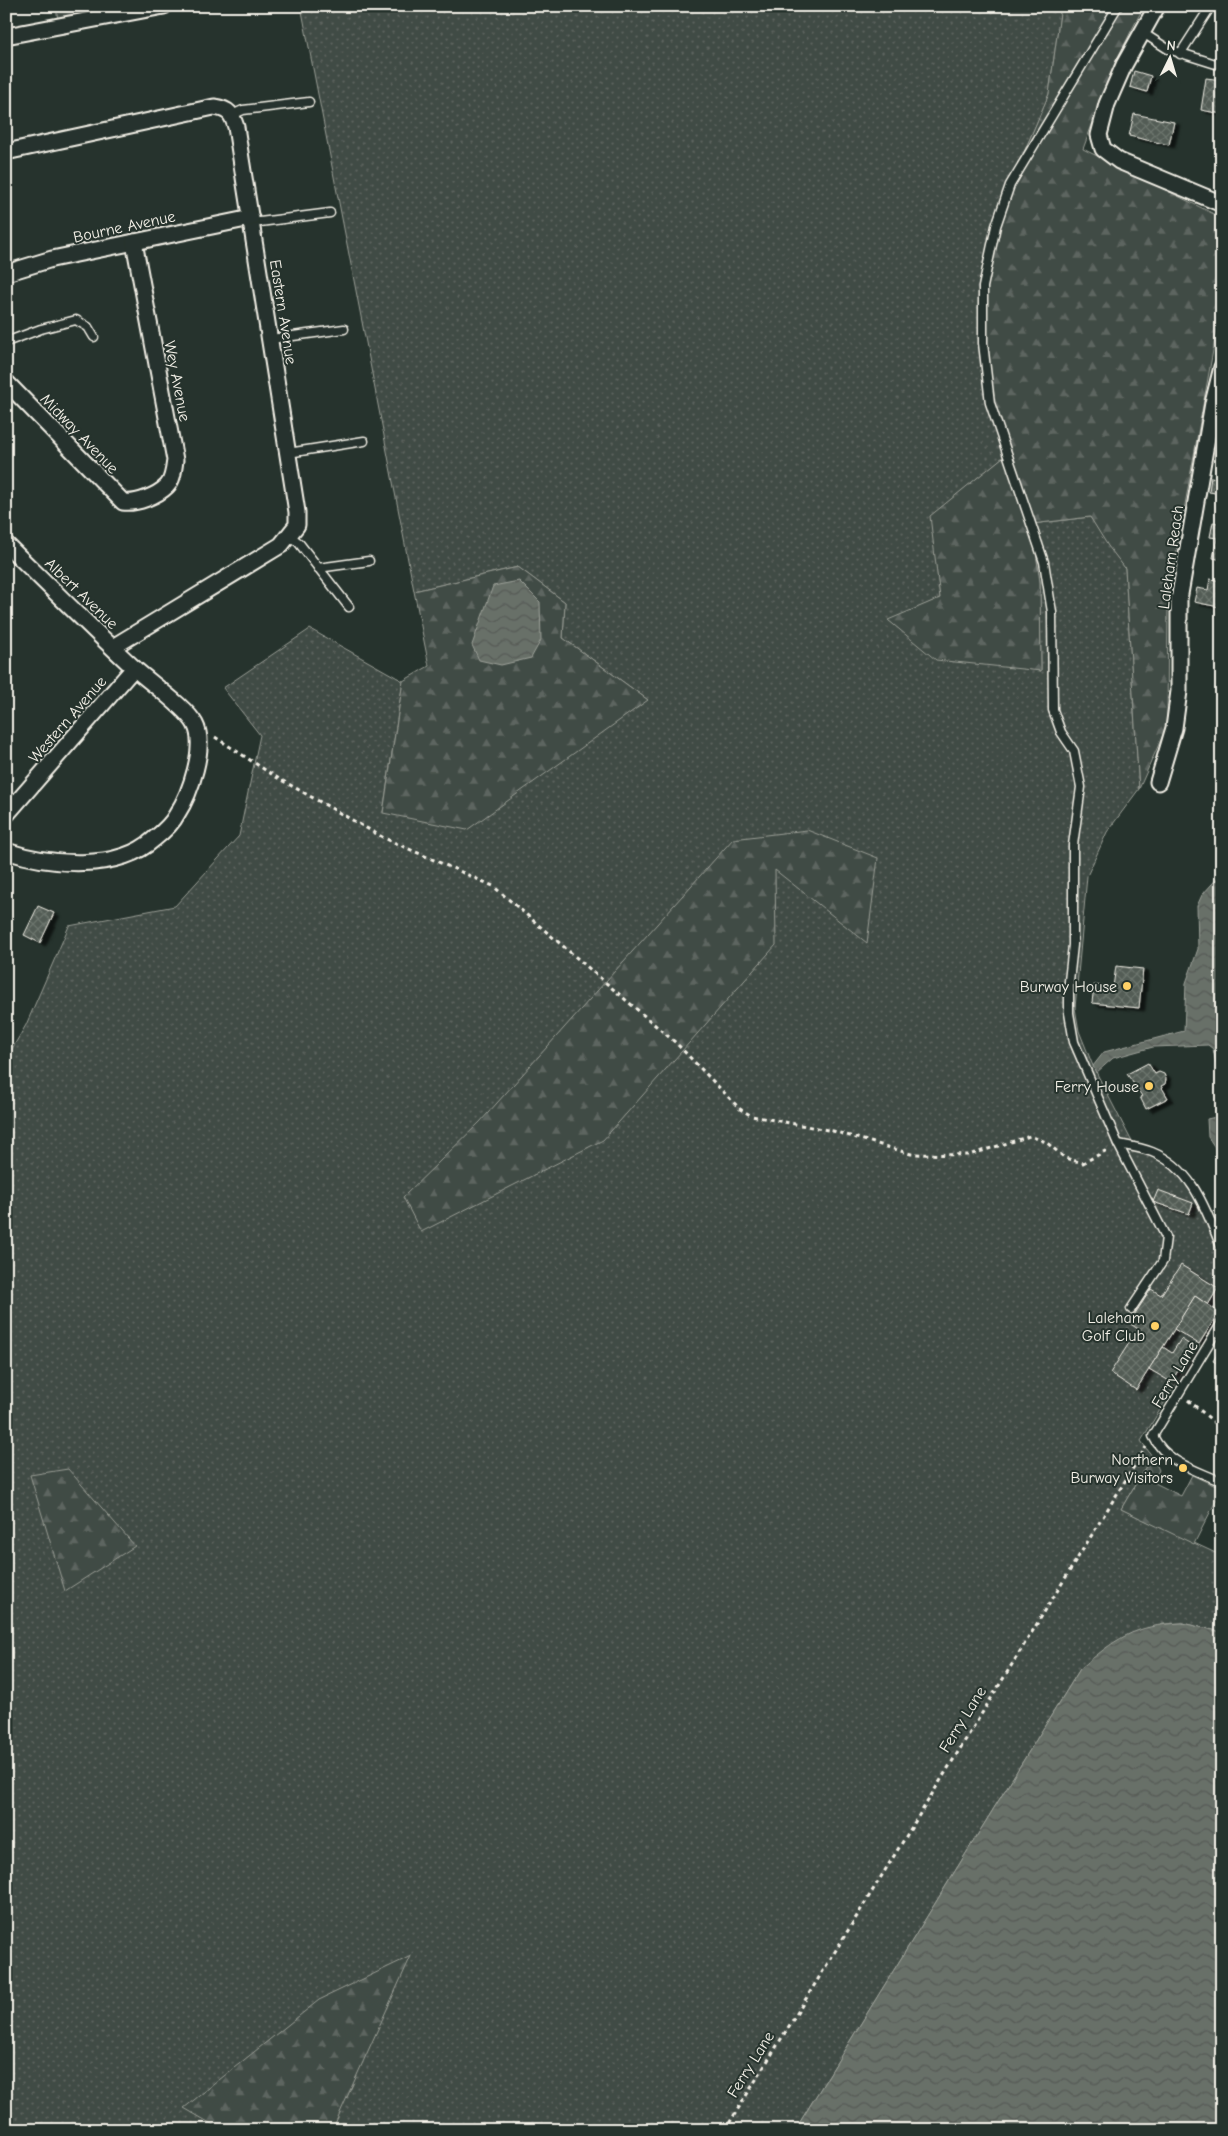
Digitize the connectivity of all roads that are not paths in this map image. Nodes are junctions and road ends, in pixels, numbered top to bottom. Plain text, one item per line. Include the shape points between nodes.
1 (164, 6) edge
2 (1118, 6) edge
3 (1156, 6) edge
4 (1211, 6) edge
5 (1143, 33) junction
6 (6, 36) edge
7 (1180, 54) junction
8 (1222, 66) edge
9 (309, 102) dead end
10 (232, 115) junction
11 (6, 152) edge
12 (1222, 204) edge
13 (330, 213) dead end
14 (251, 221) junction
15 (134, 242) junction
16 (6, 272) edge
17 (344, 329) dead end
18 (94, 337) dead end
19 (271, 339) junction
20 (6, 342) edge
21 (1222, 367) edge
22 (6, 382) edge
23 (364, 441) dead end
24 (288, 453) junction
25 (131, 503) joint
26 (290, 536) junction
27 (6, 544) edge
28 (370, 561) dead end
29 (318, 568) junction
30 (349, 607) dead end
31 (113, 648) junction
32 (134, 668) junction
33 (1158, 782) dead end
34 (6, 816) edge
35 (6, 851) edge
36 (1118, 1144) junction
37 (1222, 1249) edge
38 (1131, 1308) dead end
39 (1222, 1322) edge
40 (1222, 1482) edge

1 - 6 street
2 - 36 lane via 1010,185 996,226 983,287 983,343 990,403 1044,562 1052,612 1053,710 1061,732 1074,751 1081,787 1073,845 1069,1013 1074,1042
3 - 5 street
4 - 7 lane
5 - 7 lane
5 - 12 street via 1107,104 1099,135 1103,150 1119,161
7 - 8 lane
9 - 10 lane via 243,110
10 - 11 street via 223,108 214,107
10 - 14 street, Eastern Avenue
13 - 14 lane
14 - 15 street, Bourne Avenue
14 - 19 street, Eastern Avenue
15 - 16 street, Bourne Avenue
15 - 25 street, Wey Avenue via 175,460 168,486
17 - 19 lane
18 - 20 lane via 88,327 76,320 42,328
19 - 24 street, Eastern Avenue
21 - 33 street, Laleham Reach via 1179,600 1179,691 1174,728
22 - 25 street, Midway Avenue via 123,502
23 - 24 lane
24 - 26 street, Eastern Avenue via 297,512 297,525
26 - 29 lane
26 - 31 street via 281,545
27 - 31 street, Albert Avenue
28 - 29 lane
29 - 30 lane
31 - 32 street, Albert Avenue
32 - 34 street, Western Avenue
32 - 35 street, Albert Avenue via 195,724 200,746 190,786 178,814 150,843 134,853 88,862 27,858
36 - 37 lane via 1152,1152 1178,1168 1199,1194
36 - 38 lane via 1166,1237 1163,1261
39 - 40 lane, Ferry Lane via 1153,1436 1159,1449 1168,1457

